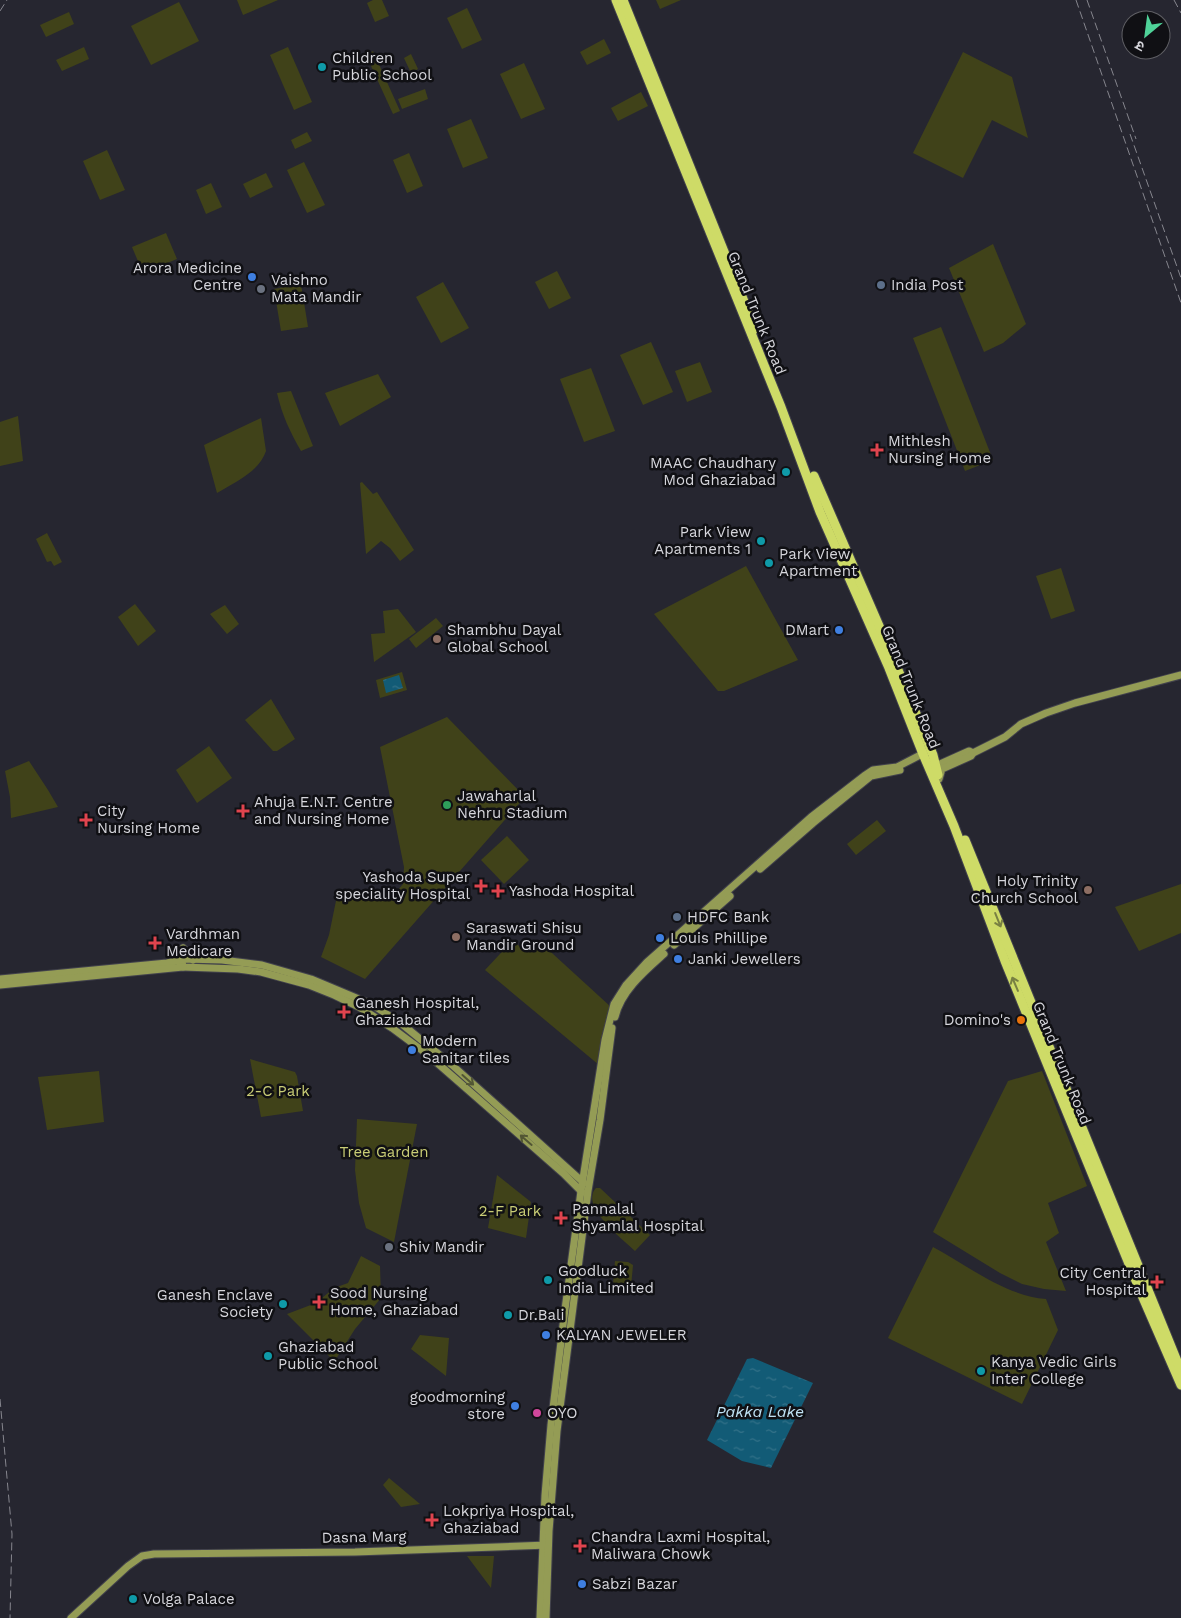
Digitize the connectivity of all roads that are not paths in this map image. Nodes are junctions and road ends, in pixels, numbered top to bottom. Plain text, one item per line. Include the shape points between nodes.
1 (616, 0) edge
2 (623, 0) edge
3 (1181, 675) edge
4 (972, 753) junction
5 (928, 754) junction
6 (932, 768) junction
7 (939, 779) junction
8 (183, 948) dead end
9 (193, 960) junction
10 (184, 964) junction
11 (167, 966) junction
12 (0, 979) edge
13 (0, 986) edge
14 (1057, 1076) junction
15 (584, 1186) junction
16 (1181, 1371) edge
17 (1181, 1385) edge
18 (546, 1545) junction
19 (71, 1618) edge
20 (540, 1618) edge
21 (546, 1618) edge

1 - 5 highway, Grand Trunk Road via 818,507
2 - 5 highway, Grand Trunk Road via 820,493 896,665
3 - 4 street via 1062,707 1021,724
4 - 6 street
4 - 7 street via 942,769
5 - 6 highway, Grand Trunk Road
5 - 15 street via 899,771 868,778 738,888 630,988 616,1012 612,1029 600,1120
6 - 7 highway, Grand Trunk Road
14 -> 6 highway, Grand Trunk Road via 1005,961
7 -> 14 highway, Grand Trunk Road via 988,892
8 - 9 street
9 - 10 street
9 -> 15 street via 262,965 311,978 373,1005 452,1065
10 - 11 street
15 -> 10 street via 427,1054 359,1007 309,985 261,972
11 - 12 street
11 - 13 street
14 - 16 highway, Grand Trunk Road
14 - 17 highway, Grand Trunk Road via 1141,1293
15 - 18 street via 551,1426 545,1495
15 - 18 street via 587,1197
18 - 19 street, Dasna Marg via 146,1555 138,1558
18 - 20 street
18 - 21 street

